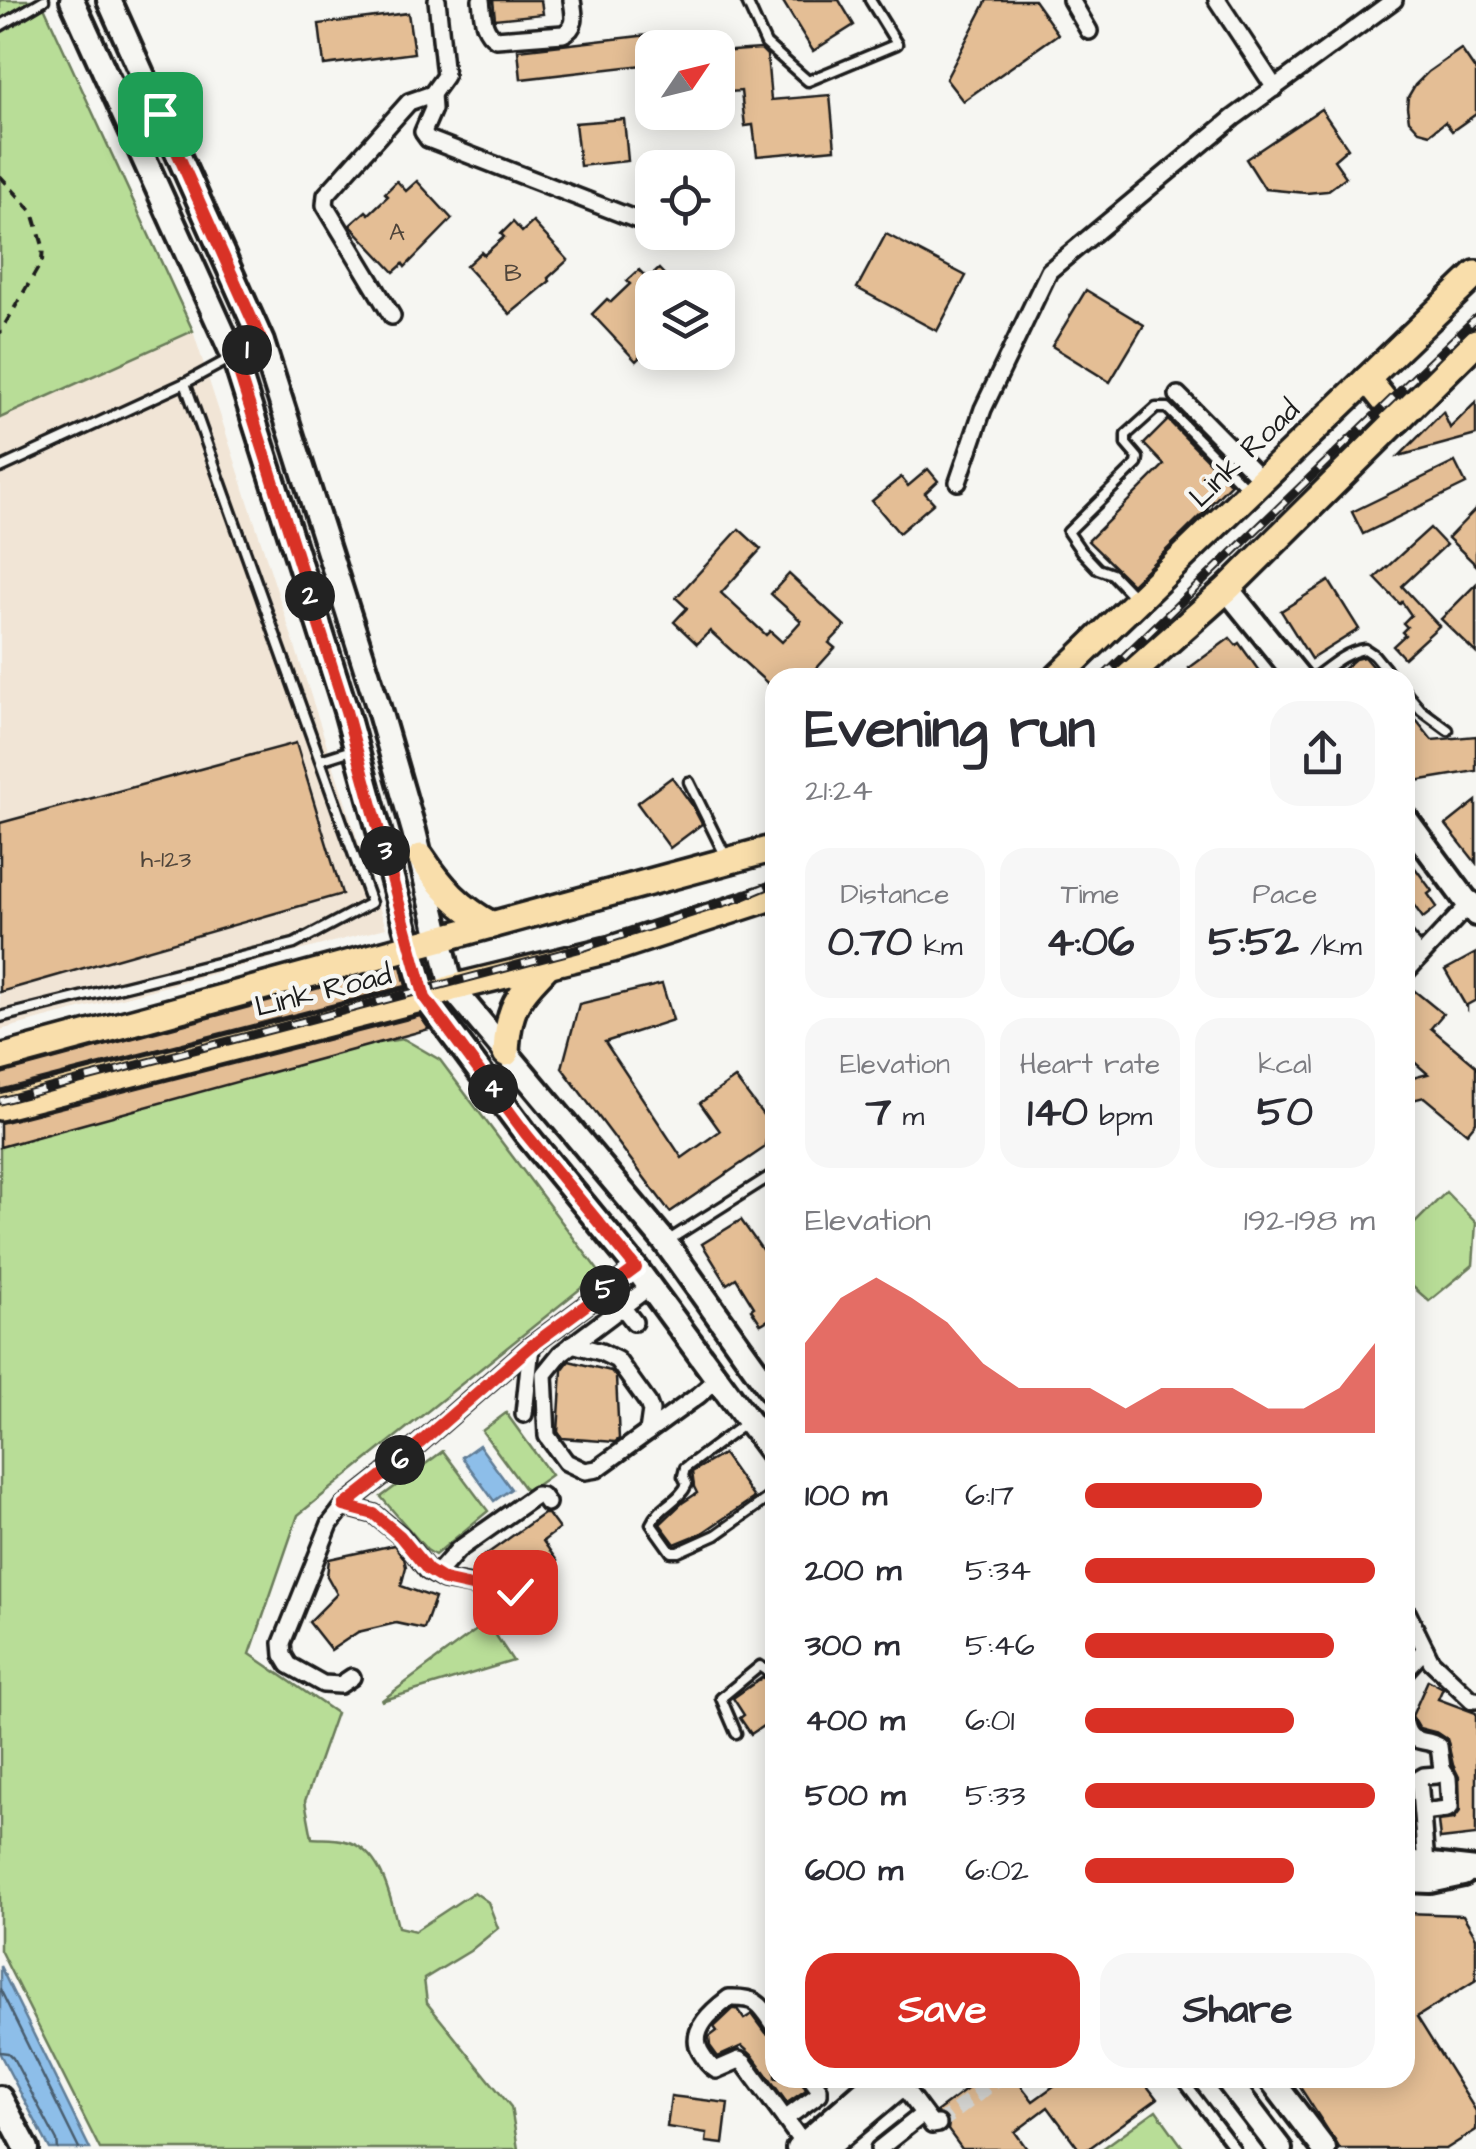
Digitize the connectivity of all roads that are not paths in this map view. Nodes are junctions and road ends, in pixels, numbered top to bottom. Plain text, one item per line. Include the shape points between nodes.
1 (44, 0) edge
2 (72, 0) edge
3 (109, 0) edge
4 (437, 0) edge
5 (481, 0) edge
6 (572, 0) edge
7 (746, 0) edge
8 (870, 0) edge
9 (1071, 0) edge
10 (1217, 0) edge
11 (1394, 0) edge
12 (0, 26) edge
13 (1089, 31) dead end
14 (1275, 88) junction
15 (432, 94) junction
16 (635, 219) edge
17 (1476, 274) edge
18 (392, 316) dead end
19 (262, 342) junction
20 (1476, 343) edge
21 (234, 357) junction
22 (1368, 379) junction
23 (184, 383) junction
24 (1178, 395) dead end
25 (1398, 419) junction
26 (0, 468) edge
27 (958, 482) dead end
28 (1256, 486) junction
29 (1227, 589) junction
30 (1138, 601) junction
31 (1068, 668) edge
32 (1139, 668) edge
33 (1291, 668) edge
34 (1328, 668) edge
35 (1385, 668) edge
36 (1415, 703) edge
37 (1448, 730) dead end
38 (356, 748) junction
39 (320, 760) junction
40 (689, 782) dead end
41 (1415, 831) edge
42 (765, 851) edge
43 (420, 857) junction
44 (728, 862) junction
45 (389, 866) junction
46 (765, 899) edge
47 (1474, 905) edge
48 (492, 924) junction
49 (440, 938) junction
50 (410, 945) junction
51 (1415, 950) edge
52 (1420, 956) junction
53 (1415, 962) edge
54 (548, 965) junction
55 (452, 988) junction
56 (425, 998) junction
57 (0, 1018) edge
58 (506, 1053) junction
59 (0, 1058) edge
60 (0, 1107) edge
61 (765, 1179) edge
62 (665, 1242) junction
63 (642, 1277) junction
64 (616, 1298) junction
65 (634, 1322) dead end
66 (574, 1338) junction
67 (531, 1346) junction
68 (717, 1379) junction
69 (765, 1382) edge
70 (524, 1414) dead end
71 (748, 1421) junction
72 (648, 1432) junction
73 (765, 1443) edge
74 (765, 1500) edge
75 (547, 1503) dead end
76 (344, 1506) junction
77 (436, 1575) junction
78 (515, 1592) dead end
79 (1415, 1628) edge
80 (1425, 1649) junction
81 (1415, 1660) edge
82 (765, 1669) edge
83 (352, 1677) dead end
84 (1476, 1700) edge
85 (736, 1733) dead end
86 (1415, 1739) edge
87 (1442, 1769) junction
88 (1415, 1782) edge
89 (1415, 1792) edge
90 (1422, 1812) junction
91 (1416, 1863) edge
92 (1473, 1870) edge
93 (1415, 1880) edge
94 (765, 2012) edge
95 (817, 2088) edge
96 (885, 2088) edge
97 (903, 2088) edge
98 (1188, 2088) edge
99 (1234, 2088) edge
100 (1278, 2088) edge
101 (0, 2098) edge
102 (923, 2114) junction
103 (785, 2119) junction
104 (938, 2124) dead end
105 (808, 2148) edge
106 (27, 2149) edge
107 (879, 2149) edge
108 (1235, 2149) edge
109 (1280, 2149) edge
110 (1324, 2149) edge

1 - 12 lane
2 - 21 street
3 - 19 street
4 - 15 street via 444,76
5 - 6 street via 484,26 496,39 564,34 575,21
7 - 8 lane via 766,44 808,81 897,44
9 - 13 street
10 - 14 street
11 - 14 street
14 - 27 street via 1050,271 983,408
15 - 16 street via 423,132 428,140
15 - 18 street via 409,102 326,196 325,206
17 - 22 main road, Link Road
19 - 21 lane
19 - 43 street
20 - 25 main road
21 - 23 lane
21 - 38 street
22 - 25 main road
22 - 28 main road, Link Road
23 - 26 lane
23 - 39 lane
24 - 28 street
25 - 29 main road
28 - 30 main road, Link Road
28 - 30 lane via 1166,408 1156,408 1126,435 1137,464 1068,532 1098,569
29 - 32 main road
29 - 33 street
30 - 31 main road, Link Road
34 - 35 lane via 1365,649
36 - 37 lane
38 - 39 lane
38 - 45 street
39 - 57 lane via 371,903 294,944
40 - 44 lane
41 - 47 street
42 - 44 main road
43 - 45 street
43 - 48 main road via 456,902
43 - 49 street
44 - 48 main road
45 - 50 street
46 - 54 main road, Link Road
47 - 52 street
48 - 49 main road
49 - 50 main road, Link Road
49 - 55 street
50 - 56 street
50 - 59 main road, Link Road
51 - 52 street
52 - 53 street
54 - 55 main road, Link Road
54 - 58 main road via 510,1014
55 - 56 main road, Link Road
55 - 58 street
56 - 60 main road, Link Road
56 - 63 street
58 - 62 street
61 - 62 lane
62 - 69 street
63 - 64 street
63 - 64 street
63 - 68 street
64 - 65 street
64 - 66 street
64 - 67 street
66 - 72 street via 617,1360 648,1404
66 - 72 street via 544,1374 547,1436 566,1462 597,1469
67 - 70 street
67 - 76 street
68 - 71 street
68 - 72 street
71 - 73 street
71 - 74 lane via 685,1468 683,1493 651,1524 671,1552 678,1552
75 - 77 street via 536,1496 458,1550
76 - 77 street via 374,1514
76 - 83 street via 330,1524 282,1643 290,1664 323,1684
77 - 78 street via 495,1596
79 - 80 street
80 - 81 street
80 - 84 street
82 - 85 lane via 760,1666 721,1698
86 - 87 street via 1439,1746
87 - 88 street
87 - 90 street via 1450,1806
89 - 90 street
90 - 91 street
91 - 92 street
92 - 93 street
94 - 103 street via 748,1997 730,1998 696,2032 696,2042 710,2068 744,2063
95 - 103 street
96 - 105 street
97 - 102 street
98 - 108 lane
99 - 109 street
100 - 110 street
101 - 106 street
102 - 104 street
102 - 107 street
103 - 105 street

